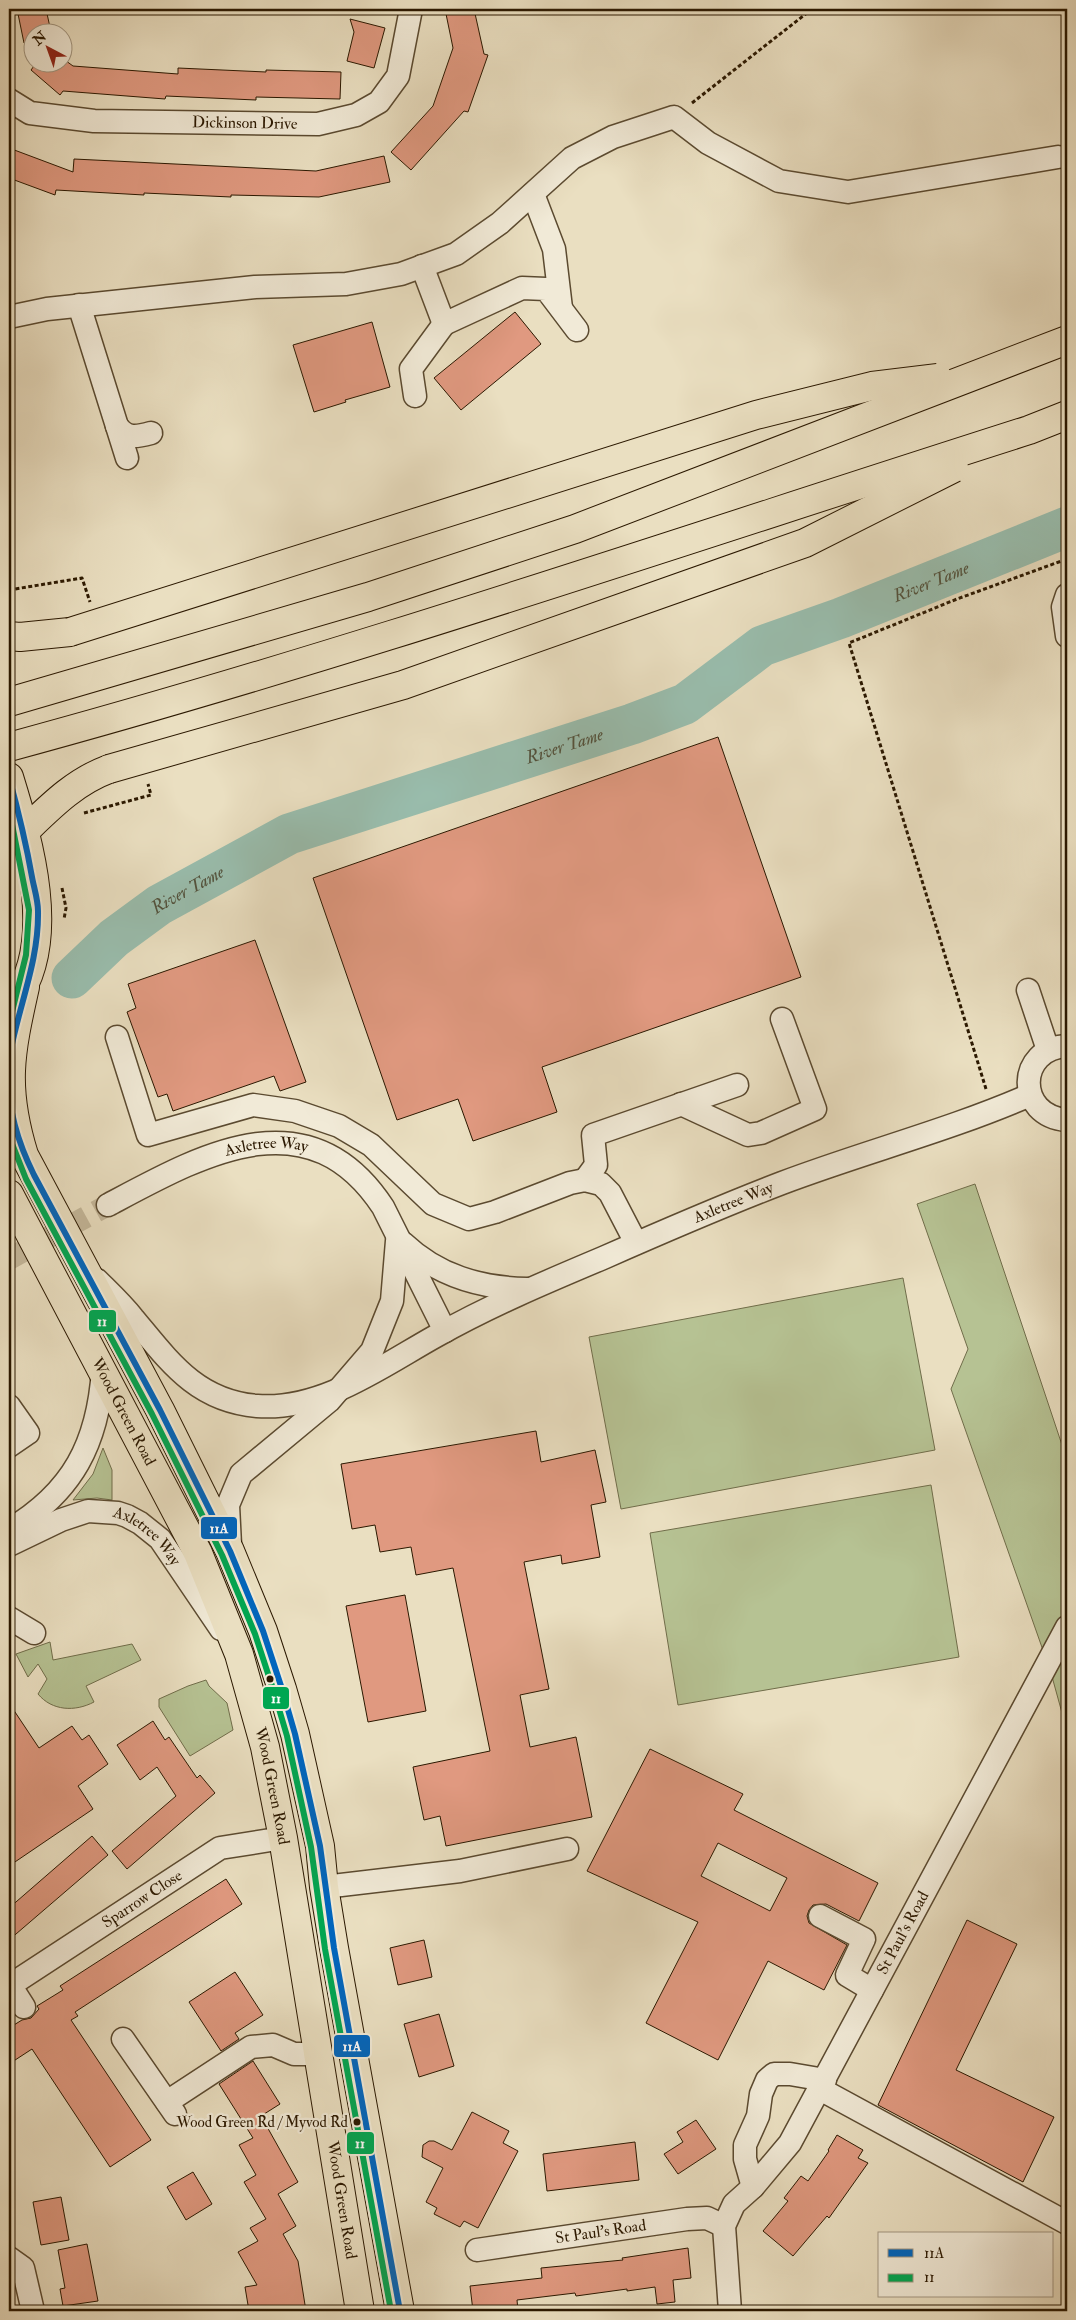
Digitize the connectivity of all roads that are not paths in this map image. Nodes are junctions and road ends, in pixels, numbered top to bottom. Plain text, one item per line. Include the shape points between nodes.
1 (410, 9) edge
2 (9, 100) edge
3 (1058, 157) dead end
4 (534, 194) junction
5 (422, 266) junction
6 (79, 305) junction
7 (561, 308) junction
8 (9, 317) edge
9 (444, 324) junction
10 (577, 330) dead end
11 (1067, 340) edge
12 (981, 373) junction
13 (415, 396) dead end
14 (1067, 415) edge
15 (117, 426) junction
16 (1029, 430) junction
17 (151, 433) dead end
18 (127, 458) dead end
19 (1067, 596) edge
20 (9, 636) edge
21 (1067, 636) edge
22 (9, 702) edge
23 (9, 747) edge
24 (9, 777) edge
25 (24, 832) junction
26 (25, 987) junction
27 (1028, 990) dead end
28 (9, 1010) edge
29 (782, 1019) dead end
30 (117, 1038) dead end
31 (1058, 1048) edge
32 (737, 1085) dead end
33 (1030, 1095) junction
34 (681, 1104) junction
35 (1067, 1120) edge
36 (585, 1180) junction
37 (9, 1194) edge
38 (108, 1205) tunnel mouth
39 (397, 1238) junction
40 (636, 1243) junction
41 (79, 1261) junction
42 (532, 1289) junction
43 (445, 1331) junction
44 (103, 1370) junction
45 (343, 1387) junction
46 (9, 1406) edge
47 (9, 1446) edge
48 (9, 1542) edge
49 (230, 1551) junction
50 (9, 1618) edge
51 (1067, 1627) edge
52 (34, 1633) dead end
53 (239, 1654) junction
54 (283, 1838) junction
55 (567, 1849) dead end
56 (324, 1887) junction
57 (820, 1916) dead end
58 (10, 1986) edge
59 (872, 1990) junction
60 (24, 2007) dead end
61 (123, 2039) dead end
62 (317, 2054) junction
63 (822, 2085) junction
64 (753, 2187) junction
65 (1067, 2223) edge
66 (724, 2226) junction
67 (477, 2250) dead end
68 (9, 2258) edge
69 (358, 2308) edge
70 (33, 2311) edge
71 (400, 2311) edge
72 (730, 2311) edge

1 - 2 street, Dickinson Drive via 398,76 379,102 356,116 318,124 94,121 30,113
3 - 4 street via 848,192 779,181 708,143 674,117 613,137 572,158
4 - 5 street via 456,254
4 - 7 street via 554,249
5 - 6 street via 401,274 346,284 255,287
5 - 9 street
6 - 8 street
6 - 15 street
7 - 9 street via 546,289 522,288
7 - 10 street
9 - 13 street via 411,369
11 - 12 highway, bridge
12 - 20 highway, bridge via 872,386 756,415 70,632
12 - 22 highway, bridge via 575,529 368,597
14 - 16 highway, bridge
15 - 17 street via 124,434 133,437
15 - 18 street
16 - 23 highway, bridge via 386,636 150,709
16 - 25 highway, bridge via 805,543 403,685 108,769 88,777 54,802
19 - 21 street via 1063,607
24 - 25 highway
25 - 26 highway via 38,910 35,956
26 - 28 highway
26 - 41 highway, Wood Green Road via 11,1051 9,1084 15,1127 24,1155
27 - 31 street
29 - 34 street via 814,1109 761,1133 748,1135
30 - 36 street via 148,1135 253,1105 294,1110 339,1126 371,1145 434,1204 469,1219
31 - 33 street via 1038,1058 1031,1069
32 - 34 street
33 - 35 street via 1045,1114
33 - 40 street, Axletree Way via 993,1111 782,1183
34 - 36 street via 592,1135 596,1165
36 - 40 street via 602,1184 610,1193
37 - 44 highway, Wood Green Road
38 - 39 street, Axletree Way via 167,1173 218,1152 264,1142 288,1144 327,1156 350,1170 372,1192
39 - 42 street via 412,1252 452,1276 497,1288
39 - 43 street, Axletree Way
39 - 45 street, Axletree Way via 392,1301 384,1326 372,1351
40 - 42 street, Axletree Way
41 - 45 street, Axletree Way via 132,1316 175,1368 200,1388 229,1401 275,1406 314,1398
41 - 49 highway, Wood Green Road via 160,1410
42 - 43 street, Axletree Way
43 - 45 street, Axletree Way
44 - 48 street, Axletree Way via 97,1418 86,1450 72,1475
44 - 53 highway, Wood Green Road via 198,1553
45 - 49 street, Axletree Way via 241,1474 228,1506
46 - 47 street via 28,1433
48 - 53 street, Axletree Way via 88,1511 127,1516 160,1539
49 - 56 highway, Wood Green Road via 263,1631 295,1734 320,1846
50 - 52 street
51 - 59 street, St Paul's Road
53 - 54 highway, Wood Green Road via 265,1747
54 - 58 street, Sparrow Close via 220,1848
54 - 62 highway, Wood Green Road
55 - 56 street via 460,1871
56 - 71 highway, Wood Green Road
57 - 59 street via 864,1939 847,1975
58 - 60 street, Sparrow Close
59 - 63 street, St Paul's Road
61 - 62 street via 171,2109 251,2047 273,2045 294,2054
62 - 69 highway, Wood Green Road
63 - 64 street, St Paul's Road via 790,2143
63 - 64 street via 790,2074 774,2074 767,2080 758,2116 745,2145 745,2159
63 - 65 street
64 - 66 street, St Paul's Road via 734,2204
66 - 67 street, St Paul's Road via 707,2218 687,2219
66 - 72 street, St Paul's Road
68 - 70 street via 23,2268

